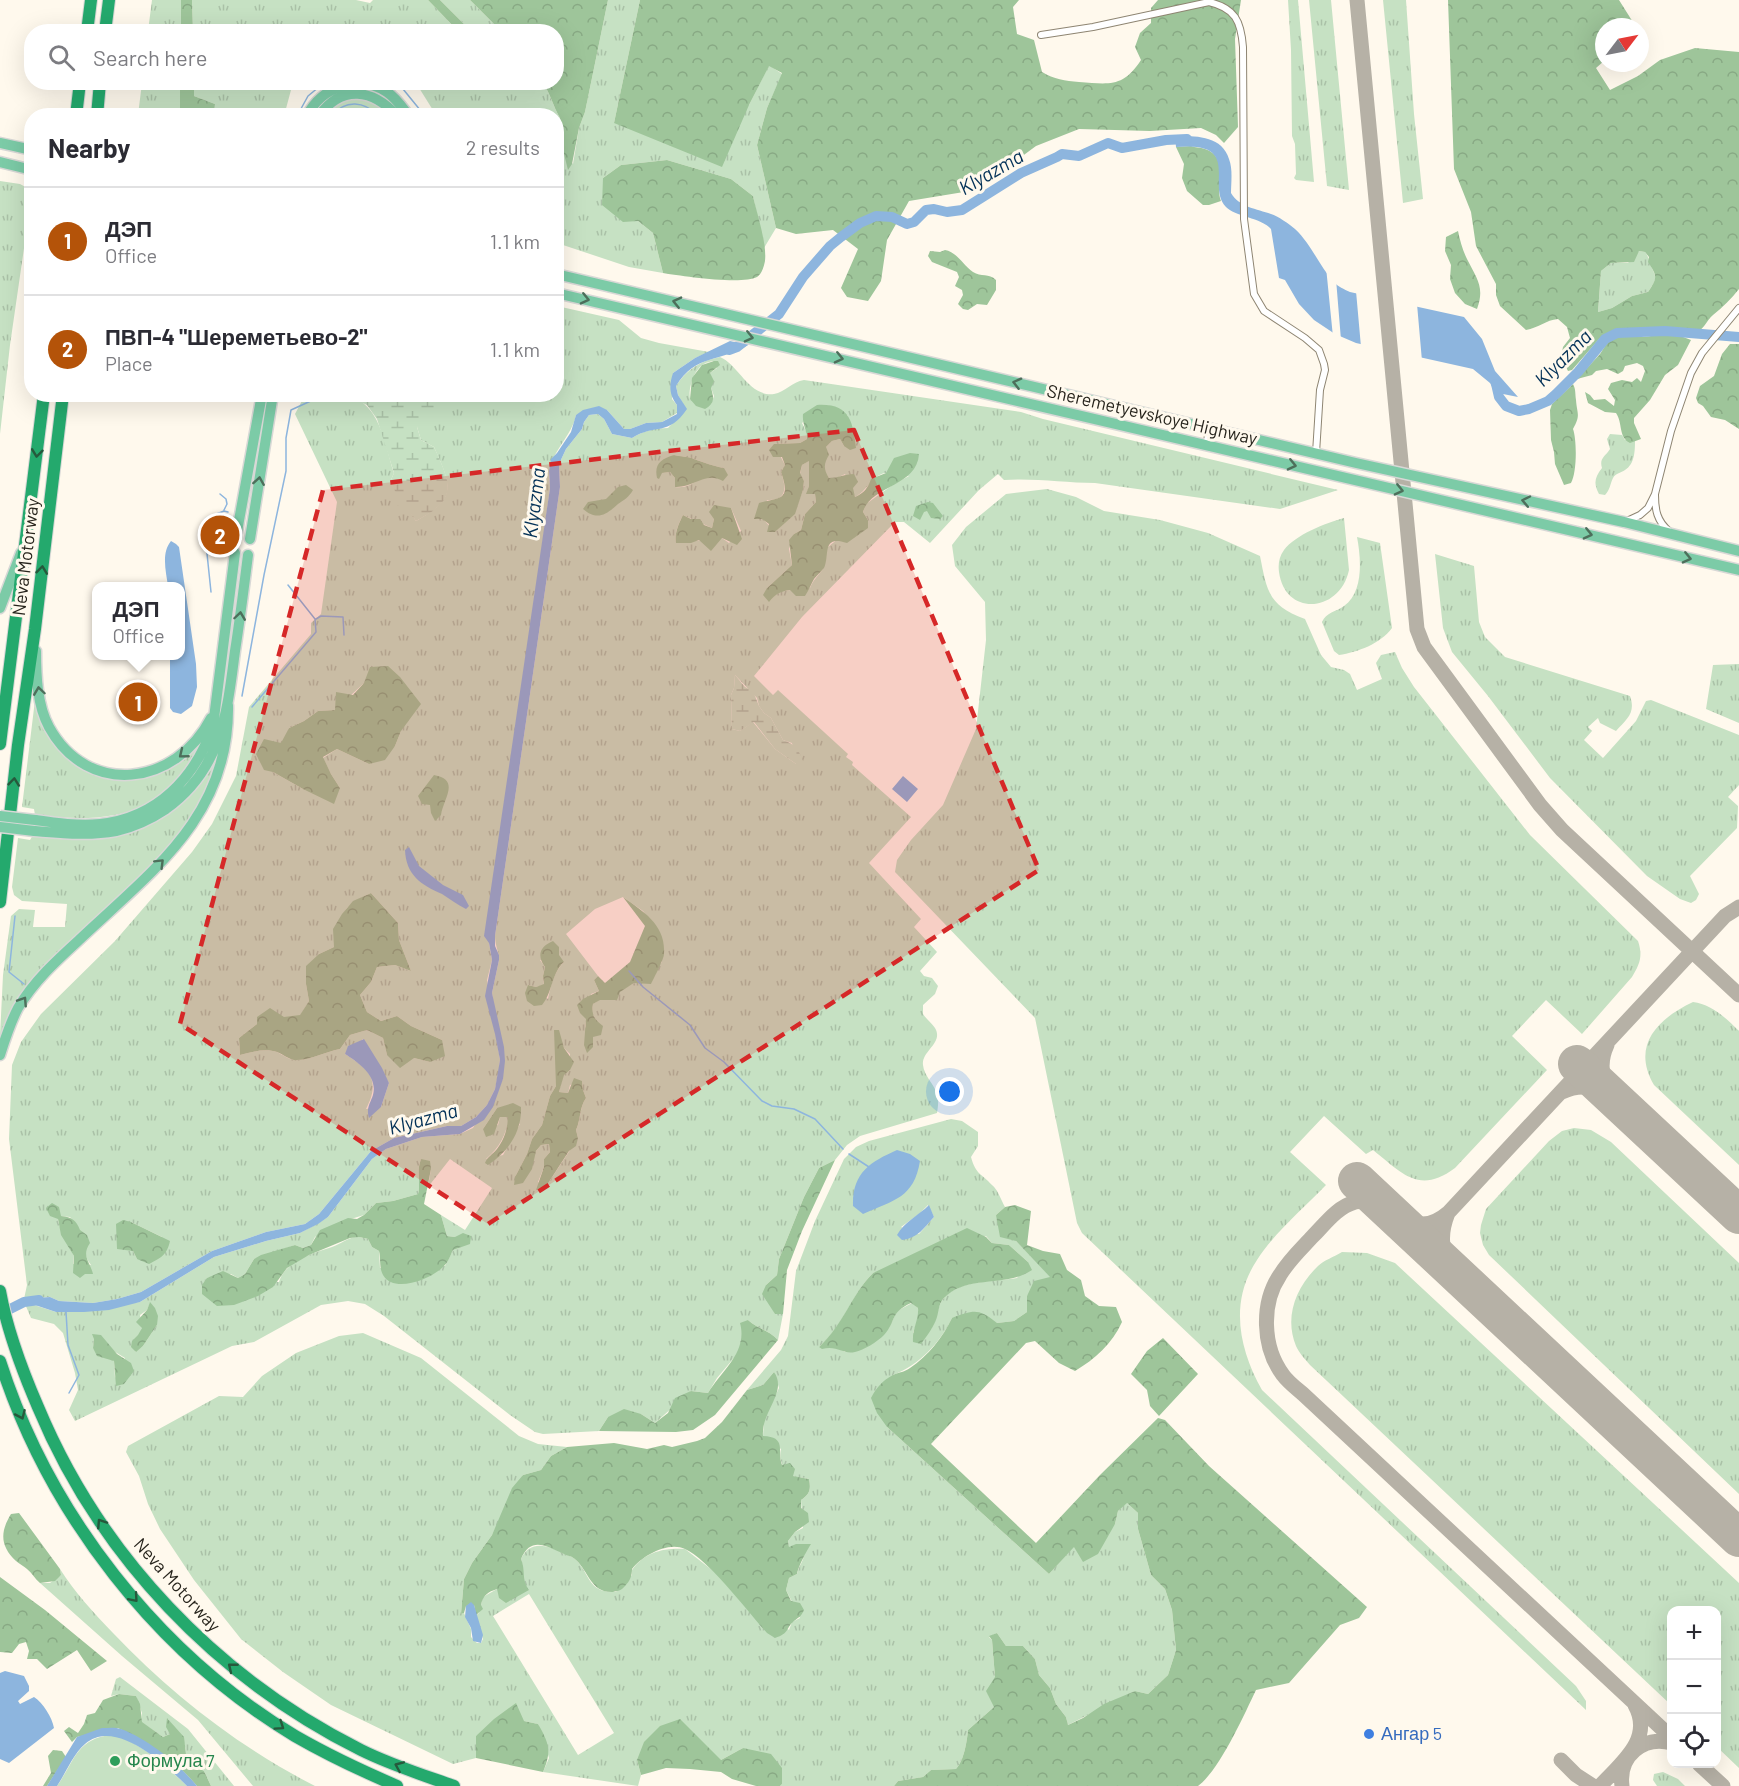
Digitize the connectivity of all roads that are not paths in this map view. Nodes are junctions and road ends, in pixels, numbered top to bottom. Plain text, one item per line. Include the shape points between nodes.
1 (91, 0) edge
2 (109, 0) edge
3 (88, 24) edge
4 (106, 24) edge
5 (1041, 35) dead end
6 (79, 90) edge
7 (99, 90) edge
8 (333, 90) edge
9 (384, 90) edge
10 (77, 108) edge
11 (98, 108) edge
12 (312, 108) edge
13 (324, 108) edge
14 (389, 108) edge
15 (402, 108) edge
16 (0, 143) edge
17 (24, 148) edge
18 (0, 162) edge
19 (24, 168) edge
20 (564, 275) edge
21 (564, 295) edge
22 (1739, 308) edge
23 (43, 402) edge
24 (62, 402) edge
25 (261, 402) edge
26 (273, 402) edge
27 (1217, 430) junction
28 (1214, 447) junction
29 (1316, 453) junction
30 (1655, 494) junction
31 (1624, 522) junction
32 (1675, 535) junction
33 (237, 537) dead end
34 (27, 538) junction
35 (250, 539) dead end
36 (1739, 551) edge
37 (235, 553) dead end
38 (248, 555) dead end
39 (1739, 570) edge
40 (0, 608) edge
41 (35, 628) junction
42 (222, 706) junction
43 (0, 744) edge
44 (0, 816) edge
45 (34, 826) junction
46 (0, 827) edge
47 (0, 902) edge
48 (0, 1055) edge
49 (1, 1293) edge
50 (0, 1360) edge
51 (397, 1786) edge
52 (454, 1786) edge

1 - 3 highway
2 - 4 highway
5 - 29 street via 1209,2 1227,9 1240,23 1244,219 1254,294 1264,311 1319,350 1325,370
6 - 10 highway
7 - 11 highway
8 - 12 main road via 319,98
9 - 15 main road
13 - 14 main road via 341,96 360,94 379,99
16 - 17 main road
18 - 19 main road
27 -> 20 main road, Sheremetyevskoye Highway
21 -> 28 main road, Sheremetyevskoye Highway
22 - 30 street via 1702,353 1682,398
23 -> 34 highway, Neva Motorway
41 -> 24 highway, Neva Motorway
25 - 33 main road
35 -> 26 main road
27 - 28 street via 1208,435 1208,443
27 - 29 main road, Sheremetyevskoye Highway
28 -> 39 main road, Sheremetyevskoye Highway
31 -> 29 main road, Sheremetyevskoye Highway
30 - 31 street via 1648,508
30 - 32 street via 1658,519
31 - 32 main road, Sheremetyevskoye Highway
32 - 36 main road, Sheremetyevskoye Highway
34 - 40 main road
34 - 43 highway, Neva Motorway
37 - 42 main road
42 -> 38 main road
42 -> 41 main road via 192,747 166,766 135,775 100,770 74,756 48,726 36,670
47 -> 41 highway, Neva Motorway
42 - 45 main road via 219,741 206,766 190,789 158,814 133,826 102,833
48 -> 42 main road via 6,1034 31,988 159,864 203,808 220,771 228,730
44 - 45 main road, bridge
45 - 46 main road, bridge
52 -> 49 highway, Neva Motorway via 362,1750 304,1719 210,1649 168,1608 110,1537 79,1490 27,1381
50 -> 51 highway via 29,1434 66,1505 95,1550 155,1621 197,1663 248,1704 350,1766

